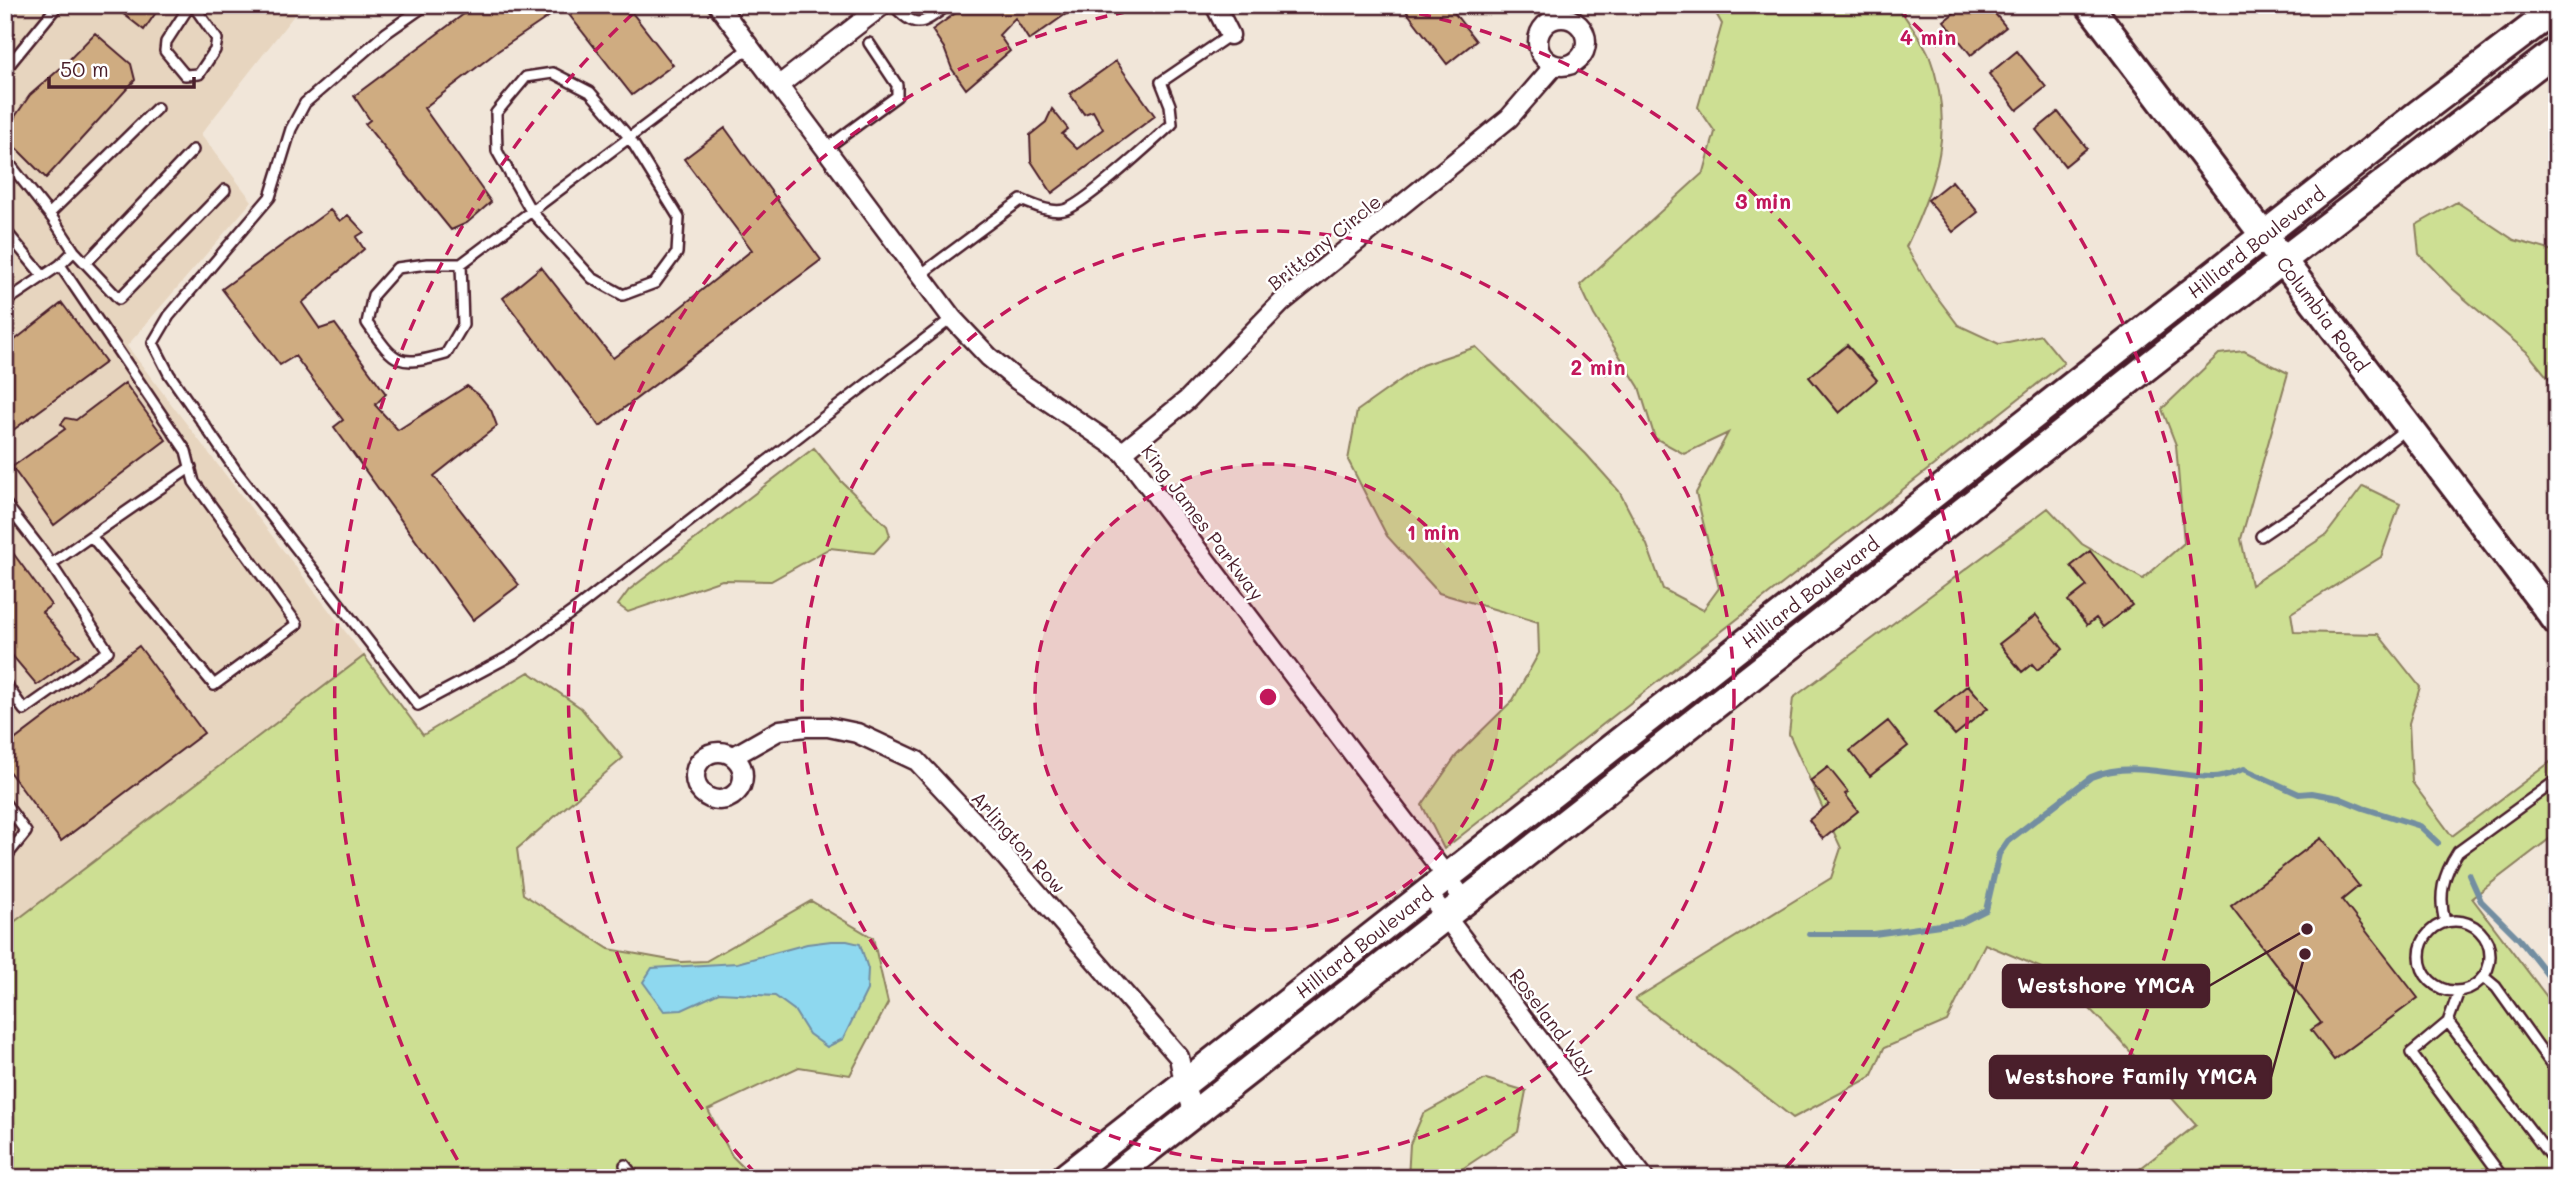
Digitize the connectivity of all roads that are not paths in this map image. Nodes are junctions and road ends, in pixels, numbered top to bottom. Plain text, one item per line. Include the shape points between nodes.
1 (58, 5) edge
2 (192, 5) edge
3 (426, 5) edge
4 (718, 5) edge
5 (883, 5) edge
6 (893, 5) edge
7 (948, 5) edge
8 (1215, 5) edge
9 (2089, 5) edge
10 (2557, 8) edge
11 (1230, 34) joint
12 (869, 43) dead end
13 (750, 47) junction
14 (2557, 50) edge
15 (1554, 65) dead end
16 (5, 70) edge
17 (778, 86) junction
18 (157, 108) dead end
19 (629, 137) junction
20 (825, 149) junction
21 (193, 150) dead end
22 (5, 158) edge
23 (225, 190) dead end
24 (531, 211) junction
25 (49, 215) junction
26 (5, 230) edge
27 (2264, 237) junction
28 (74, 251) junction
29 (2282, 261) junction
30 (86, 263) junction
31 (461, 264) junction
32 (60, 265) junction
33 (920, 275) junction
34 (43, 276) junction
35 (5, 302) edge
36 (952, 318) junction
37 (2409, 427) junction
38 (1123, 452) junction
39 (191, 467) junction
40 (5, 502) edge
41 (2262, 536) dead end
42 (91, 537) junction
43 (51, 565) junction
44 (2557, 622) edge
45 (5, 683) edge
46 (734, 756) dead end
47 (2557, 780) edge
48 (5, 803) edge
49 (5, 858) edge
50 (1437, 885) junction
51 (1457, 909) junction
52 (2445, 922) junction
53 (2484, 977) junction
54 (2459, 991) junction
55 (2448, 1022) junction
56 (2557, 1072) edge
57 (1184, 1083) junction
58 (1194, 1113) junction
59 (625, 1165) dead end
60 (2557, 1166) edge
61 (635, 1178) edge
62 (1064, 1178) edge
63 (1112, 1178) edge
64 (1644, 1178) edge
65 (2503, 1178) edge

1 - 16 lane
2 - 2 lane via 217,39 199,74 185,75 165,51 166,42
3 - 36 lane via 305,103 291,129 270,197 169,316 153,343 169,374 237,472 418,705 524,647
4 - 13 street, King James Parkway
5 - 17 street
6 - 7 lane via 917,24
8 - 11 street
9 - 27 main road, Columbia Road
10 - 27 main road, Hilliard Boulevard
11 - 33 lane via 1161,82 1172,124 1112,177 1067,210 1054,211 1021,200
12 - 20 lane via 897,85 897,96
13 - 17 street, King James Parkway
13 - 19 lane
14 - 29 main road, Hilliard Boulevard
15 - 38 street, Brittany Circle via 1509,118 1282,302 1187,400
17 - 20 street, King James Parkway
18 - 25 lane
19 - 24 lane
19 - 24 lane via 590,92 553,73 526,77 496,113 497,151
19 - 24 lane via 679,218 677,253 655,283 623,295 593,278
20 - 33 street, King James Parkway
21 - 30 lane
22 - 25 lane
23 - 30 lane via 119,299
24 - 31 lane
25 - 28 lane
26 - 34 lane
27 - 29 main road, Columbia Road
27 - 50 main road, Hilliard Boulevard
28 - 30 lane
28 - 32 lane
29 - 37 main road, Columbia Road
29 - 51 main road, Hilliard Boulevard
31 - 31 lane via 397,268 373,295 367,323 390,355 414,363 446,354 463,325
32 - 34 lane
32 - 39 lane via 186,451
33 - 36 street, King James Parkway
34 - 35 lane
36 - 38 street, King James Parkway via 1017,380
37 - 41 lane
37 - 44 main road, Columbia Road
38 - 50 street, King James Parkway
39 - 42 lane
39 - 42 lane via 194,482 297,624 214,685
40 - 43 lane
42 - 43 lane
43 - 45 lane via 108,650 24,710
46 - 57 street, Arlington Row via 780,730 817,727 857,733 917,761 1179,1058
47 - 52 lane via 2458,852 2442,886
48 - 49 lane via 26,832
50 - 51 street, Roseland Way
50 - 51 street, King James Parkway
50 - 57 main road, Hilliard Boulevard
51 - 58 main road, Hilliard Boulevard
51 - 64 street, Roseland Way
52 - 53 lane via 2469,923 2486,939 2490,962
52 - 54 lane via 2426,934 2421,968 2435,986
53 - 54 lane
53 - 56 lane
54 - 55 lane
55 - 60 lane
55 - 65 lane via 2411,1053
57 - 58 street, Arlington Row
57 - 62 main road, Hilliard Boulevard
58 - 63 main road, Hilliard Boulevard
59 - 61 lane

